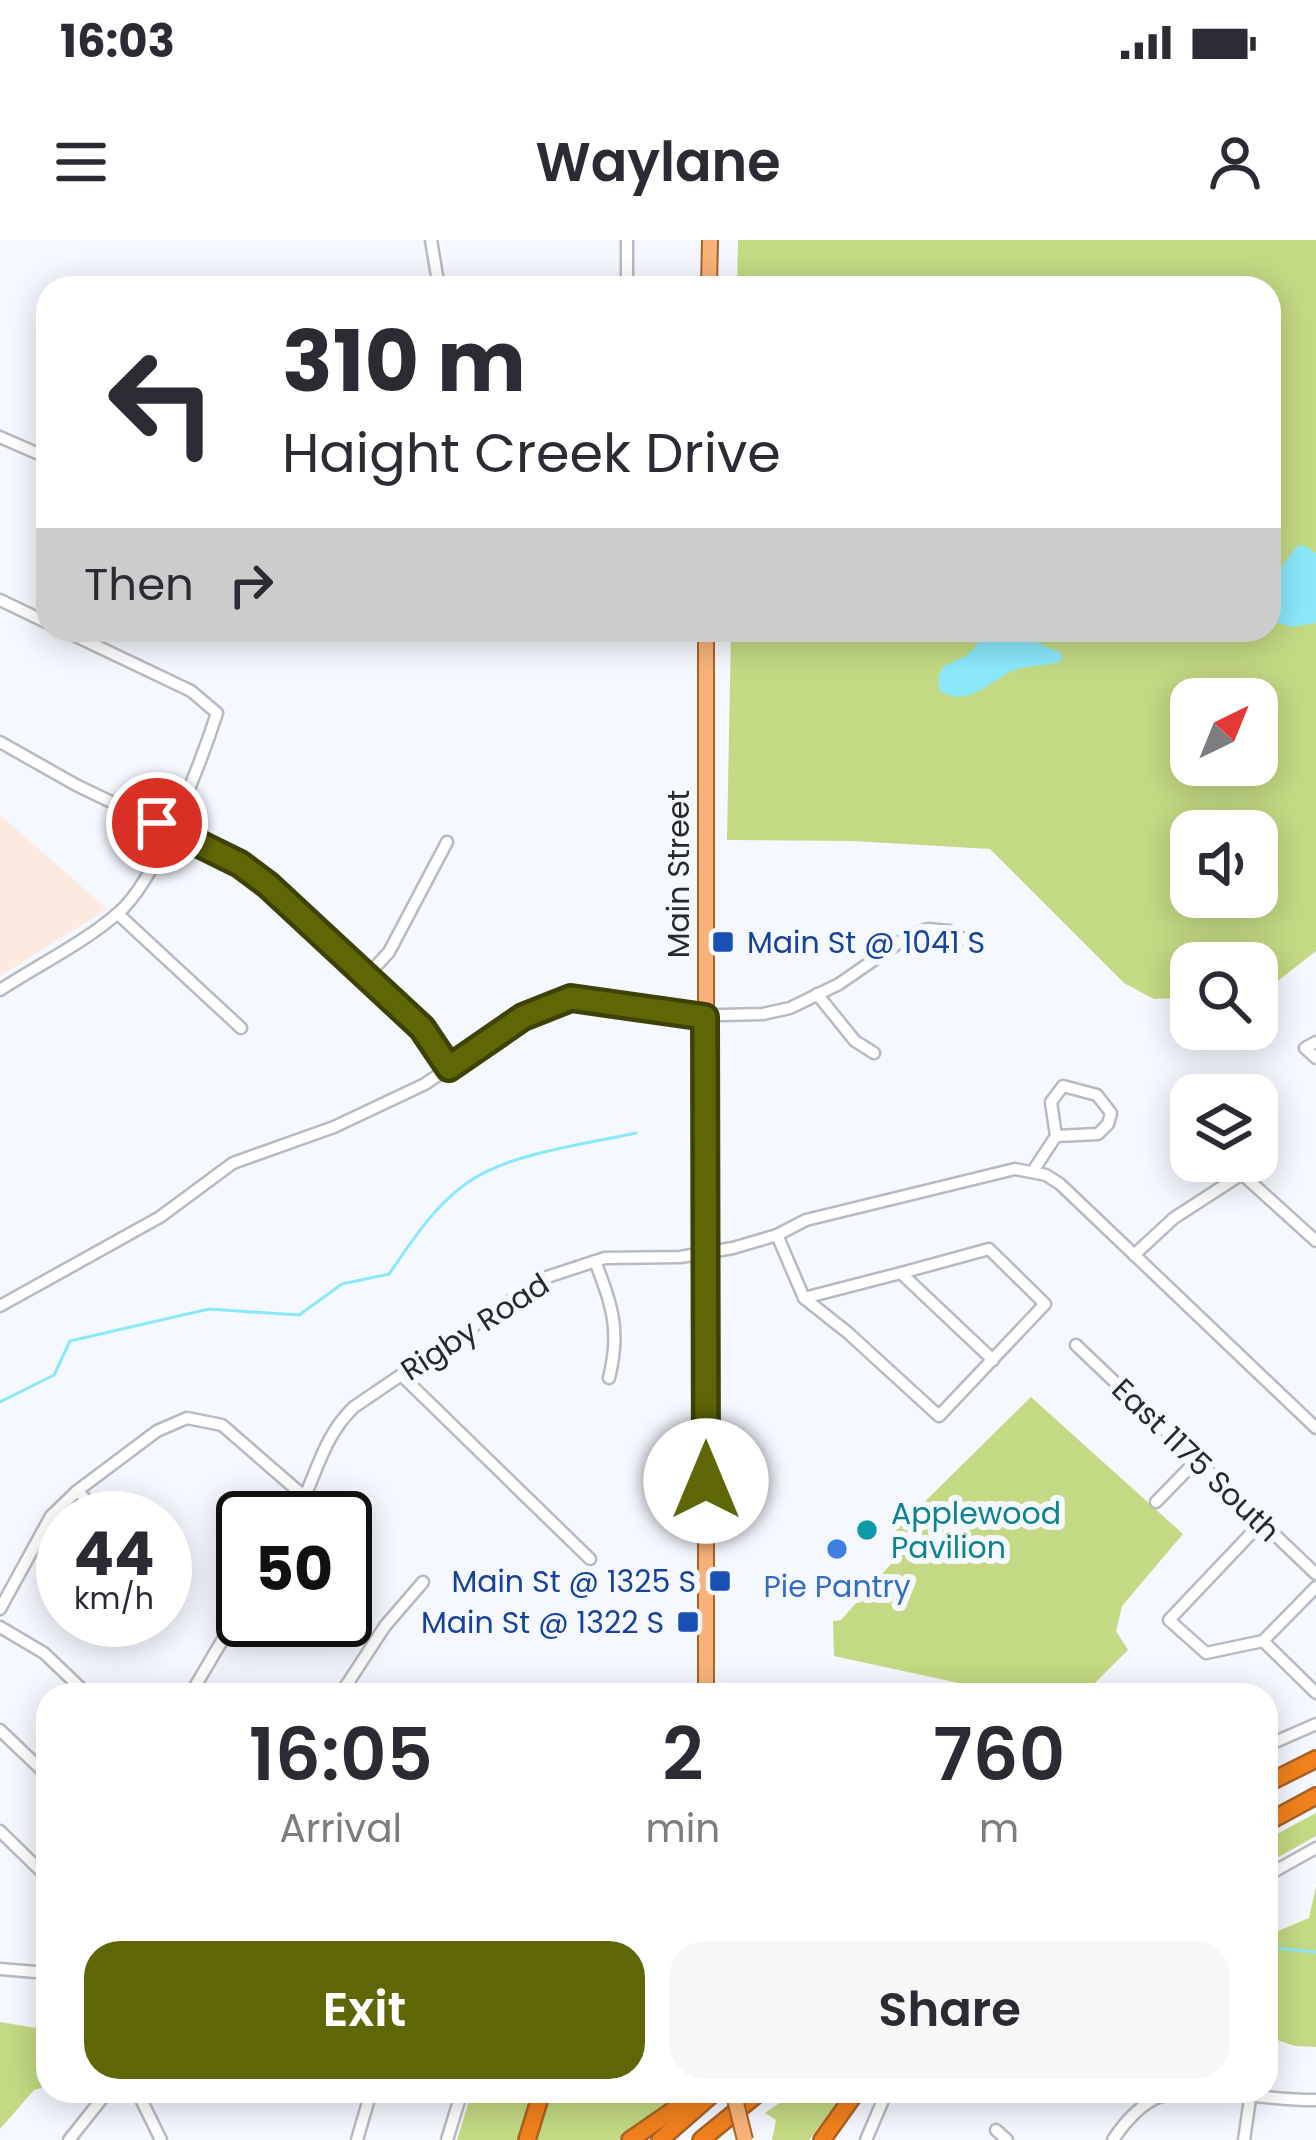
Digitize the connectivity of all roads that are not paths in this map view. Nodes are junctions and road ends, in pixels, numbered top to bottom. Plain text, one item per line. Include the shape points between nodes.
1 (431, 240) edge
2 (627, 240) edge
3 (710, 240) edge
4 (437, 276) edge
5 (627, 276) edge
6 (709, 276) edge
7 (0, 437) edge
8 (36, 453) edge
9 (0, 600) edge
10 (36, 617) edge
11 (88, 642) edge
12 (95, 642) edge
13 (706, 642) edge
14 (94, 645) junction
15 (0, 742) edge
16 (170, 829) junction
17 (447, 842) dead end
18 (118, 914) junction
19 (974, 945) dead end
20 (366, 976) junction
21 (0, 990) edge
22 (817, 994) junction
23 (705, 1017) junction
24 (241, 1028) dead end
25 (1311, 1045) edge
26 (874, 1053) dead end
27 (1316, 1058) edge
28 (449, 1068) junction
29 (1056, 1136) junction
30 (1034, 1171) junction
31 (777, 1235) junction
32 (1316, 1241) edge
33 (706, 1253) junction
34 (1134, 1255) junction
35 (595, 1261) junction
36 (902, 1273) junction
37 (804, 1298) junction
38 (0, 1306) edge
39 (1076, 1345) dead end
40 (993, 1360) junction
41 (401, 1375) junction
42 (609, 1378) dead end
43 (1316, 1428) edge
44 (1196, 1461) junction
45 (77, 1491) edge
46 (298, 1491) edge
47 (308, 1491) edge
48 (1156, 1502) dead end
49 (1261, 1523) junction
50 (36, 1542) edge
51 (590, 1559) dead end
52 (1316, 1574) edge
53 (423, 1582) dead end
54 (1316, 1587) edge
55 (0, 1609) edge
56 (0, 1628) edge
57 (1263, 1641) junction
58 (218, 1647) edge
59 (75, 1683) edge
60 (197, 1683) edge
61 (348, 1683) edge
62 (706, 1683) edge
63 (1316, 1693) edge
64 (1316, 1724) edge
65 (0, 1730) edge
66 (1278, 1741) edge
67 (1316, 1758) edge
68 (36, 1764) edge
69 (1278, 1775) edge
70 (1316, 1793) edge
71 (1278, 1813) edge
72 (0, 1831) edge
73 (1316, 1848) edge
74 (36, 1866) edge
75 (1278, 1869) edge
76 (0, 1969) edge
77 (36, 1972) edge
78 (1278, 2099) edge
79 (1316, 2100) edge
80 (98, 2103) edge
81 (143, 2103) edge
82 (368, 2103) edge
83 (458, 2103) edge
84 (538, 2103) edge
85 (684, 2103) edge
86 (702, 2103) edge
87 (737, 2103) edge
88 (749, 2103) edge
89 (752, 2103) edge
90 (848, 2103) edge
91 (881, 2103) edge
92 (1149, 2103) edge
93 (1249, 2103) edge
94 (996, 2130) dead end
95 (69, 2140) edge
96 (161, 2140) edge
97 (357, 2140) edge
98 (447, 2140) edge
99 (527, 2140) edge
100 (630, 2140) edge
101 (660, 2140) edge
102 (701, 2140) edge
103 (713, 2140) edge
104 (745, 2140) edge
105 (822, 2140) edge
106 (866, 2140) edge
107 (1007, 2140) edge
108 (1113, 2140) edge
109 (1244, 2140) edge

1 - 4 street
2 - 5 street
3 - 6 main road
7 - 8 street
9 - 10 street
11 - 14 street
12 - 14 street
13 - 23 main road, Main Street
14 - 16 street via 191,691 217,713
15 - 16 street
16 - 18 street via 140,892
16 - 20 street via 268,885
17 - 20 street via 389,952
18 - 21 street
18 - 24 street
19 - 22 street via 949,931 910,934
20 - 28 street via 422,1028
22 - 23 street via 763,1014
22 - 26 street
23 - 28 street via 571,998 523,1017
23 - 33 main road, Main Street
25 - 27 street
28 - 38 street via 350,1120 232,1163 160,1217
29 - 29 street via 1098,1134 1111,1113 1097,1095 1063,1086 1051,1102
29 - 30 street
30 - 31 street, Rigby Road via 901,1195
30 - 34 street via 1060,1184
31 - 33 street, Rigby Road
31 - 37 street
32 - 34 street via 1242,1174
33 - 35 street, Rigby Road
33 - 62 main road, Main Street
34 - 43 street
35 - 41 street, Rigby Road via 544,1278
35 - 42 street via 618,1342
36 - 37 street
36 - 40 street
36 - 40 street via 989,1249 1045,1304
37 - 40 street via 939,1415
39 - 44 street, East 1175 South
41 - 47 street, Rigby Road via 335,1425
41 - 51 street
44 - 48 street
44 - 49 street, East 1175 South
45 - 46 street via 187,1418 222,1425
49 - 52 street, East 1175 South
49 - 57 street via 1169,1620 1206,1653
50 - 55 street
53 - 61 street
54 - 57 street
56 - 59 street
57 - 63 street
58 - 60 street
64 - 66 street
65 - 68 street
67 - 69 highway
70 - 71 highway
72 - 74 street
73 - 75 street
76 - 77 street
78 - 79 street
80 - 95 street
81 - 96 street
82 - 97 street
83 - 98 street
84 - 99 highway
85 - 100 highway
86 - 101 highway
87 - 104 main road, bridge
88 - 102 highway
89 - 103 highway
90 - 105 highway
91 - 106 street
92 - 108 street
93 - 109 street
94 - 107 street

